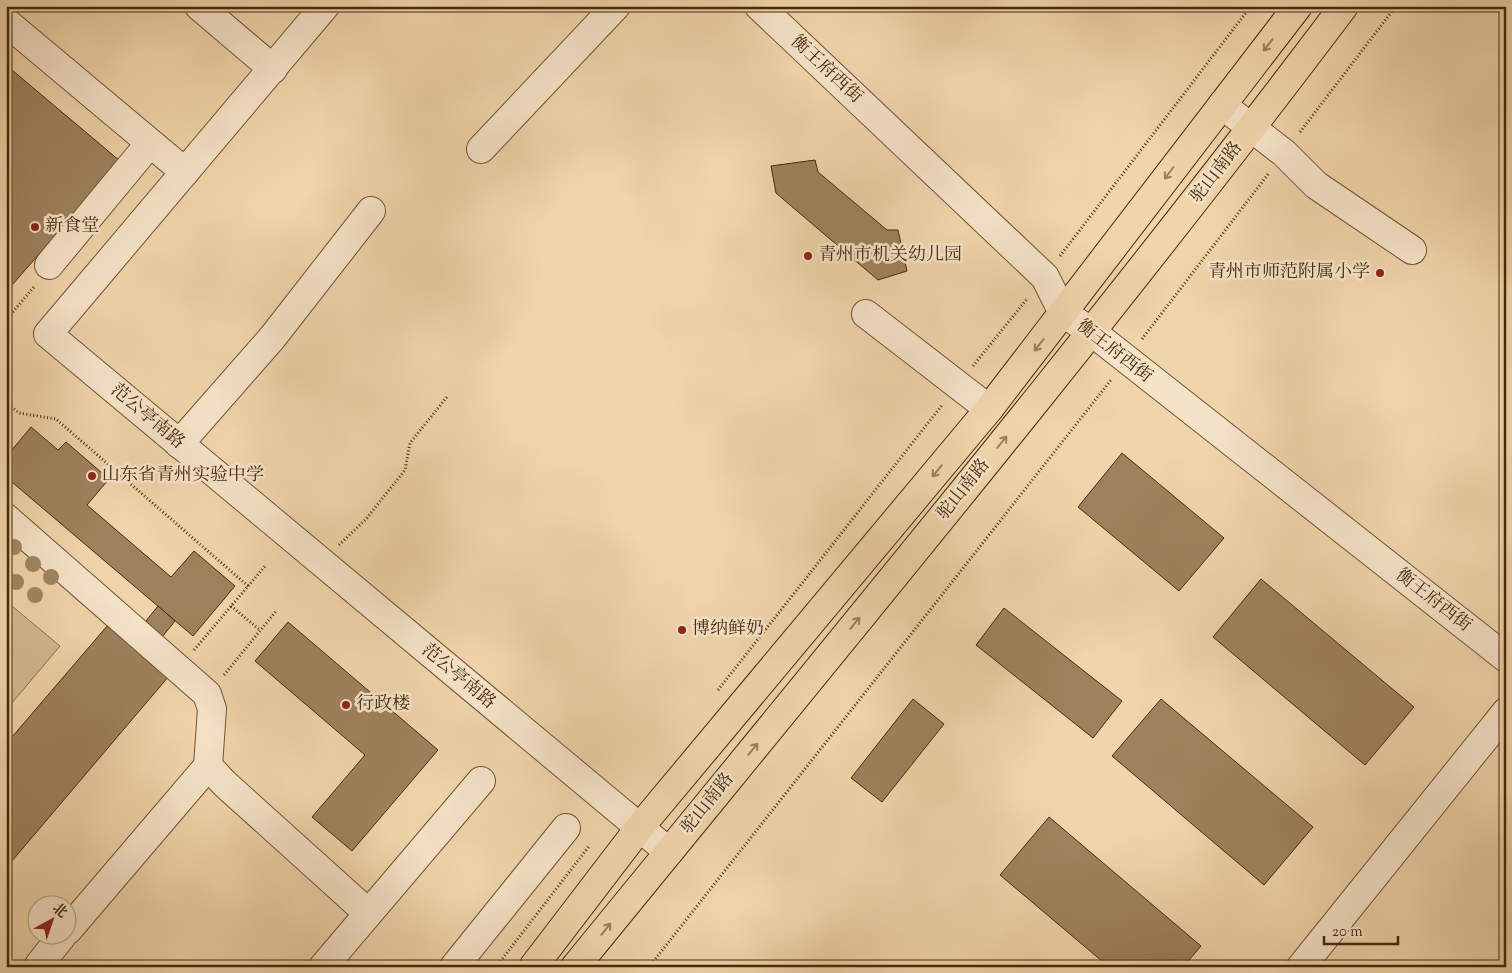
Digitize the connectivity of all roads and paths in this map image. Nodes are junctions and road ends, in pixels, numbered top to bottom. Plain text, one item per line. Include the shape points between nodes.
1 (199, 6) edge
2 (325, 6) edge
3 (616, 6) edge
4 (759, 6) edge
5 (1251, 6) edge
6 (1298, 6) edge
7 (1344, 6) edge
8 (1396, 6) edge
9 (6, 22) edge
10 (273, 69) junction
11 (1222, 105) junction
12 (1252, 128) junction
13 (150, 143) junction
14 (481, 149) dead end
15 (1284, 153) junction
16 (185, 172) junction
17 (371, 211) dead end
18 (1412, 250) dead end
19 (41, 276) joint
20 (1045, 277) junction
21 (1063, 313) junction
22 (866, 314) dead end
23 (6, 320) edge
24 (1092, 332) junction
25 (1126, 361) junction
26 (958, 385) junction
27 (447, 397) dead end
28 (6, 402) edge
29 (989, 409) junction
30 (179, 444) junction
31 (6, 518) edge
32 (317, 558) junction
33 (266, 565) dead end
34 (248, 586) junction
35 (231, 606) junction
36 (277, 610) dead end
37 (260, 630) junction
38 (1506, 658) edge
39 (179, 668) junction
40 (207, 694) junction
41 (713, 696) dead end
42 (1506, 712) edge
43 (208, 766) junction
44 (481, 780) dead end
45 (630, 820) junction
46 (566, 828) dead end
47 (668, 852) junction
48 (368, 913) junction
49 (78, 918) edge
50 (54, 946) edge
51 (38, 966) edge
52 (323, 967) edge
53 (454, 967) edge
54 (496, 967) edge
55 (533, 967) edge
56 (575, 967) edge
57 (649, 967) edge
58 (1301, 967) edge

1 - 10 street
2 - 10 street, 范公亭南路
3 - 14 street
4 - 20 street, 衡王府西街
5 - 20 path
6 -> 11 main road, 驼山南路
7 - 12 main road, 驼山南路
8 - 15 path
9 - 13 street
10 - 16 street, 范公亭南路
11 - 12 street
11 -> 21 main road, 驼山南路
12 - 15 street
12 - 24 main road, 驼山南路
13 - 16 street
13 - 19 street
15 - 18 street via 1316,185
15 - 25 path
16 - 30 street, 范公亭南路 via 48,334
17 - 30 street via 272,338
19 - 23 path
20 - 21 street, 衡王府西街
20 - 26 path
21 - 24 street, 衡王府西街
21 -> 29 main road, 驼山南路
22 - 26 street
24 - 25 street, 衡王府西街
47 -> 24 main road, 驼山南路
25 - 38 street, 衡王府西街
25 - 57 path
26 - 29 street
26 - 41 path
27 - 32 path via 410,443 405,470 366,519 344,541
28 - 34 path via 20,413 56,419
29 -> 45 main road, 驼山南路
30 - 32 street, 范公亭南路
31 - 39 street
32 - 45 street, 范公亭南路
33 - 34 path
34 - 35 path
35 - 37 path
35 - 39 path
36 - 37 path
37 - 40 path
39 - 40 street
40 - 43 street via 212,709
42 - 58 street
43 - 48 street
43 - 49 street
44 - 48 street
45 - 47 street, 范公亭南路
45 - 54 path via 589,847
45 - 55 main road, 驼山南路
46 - 53 street
56 -> 47 main road, 驼山南路
48 - 52 street
50 - 51 street

